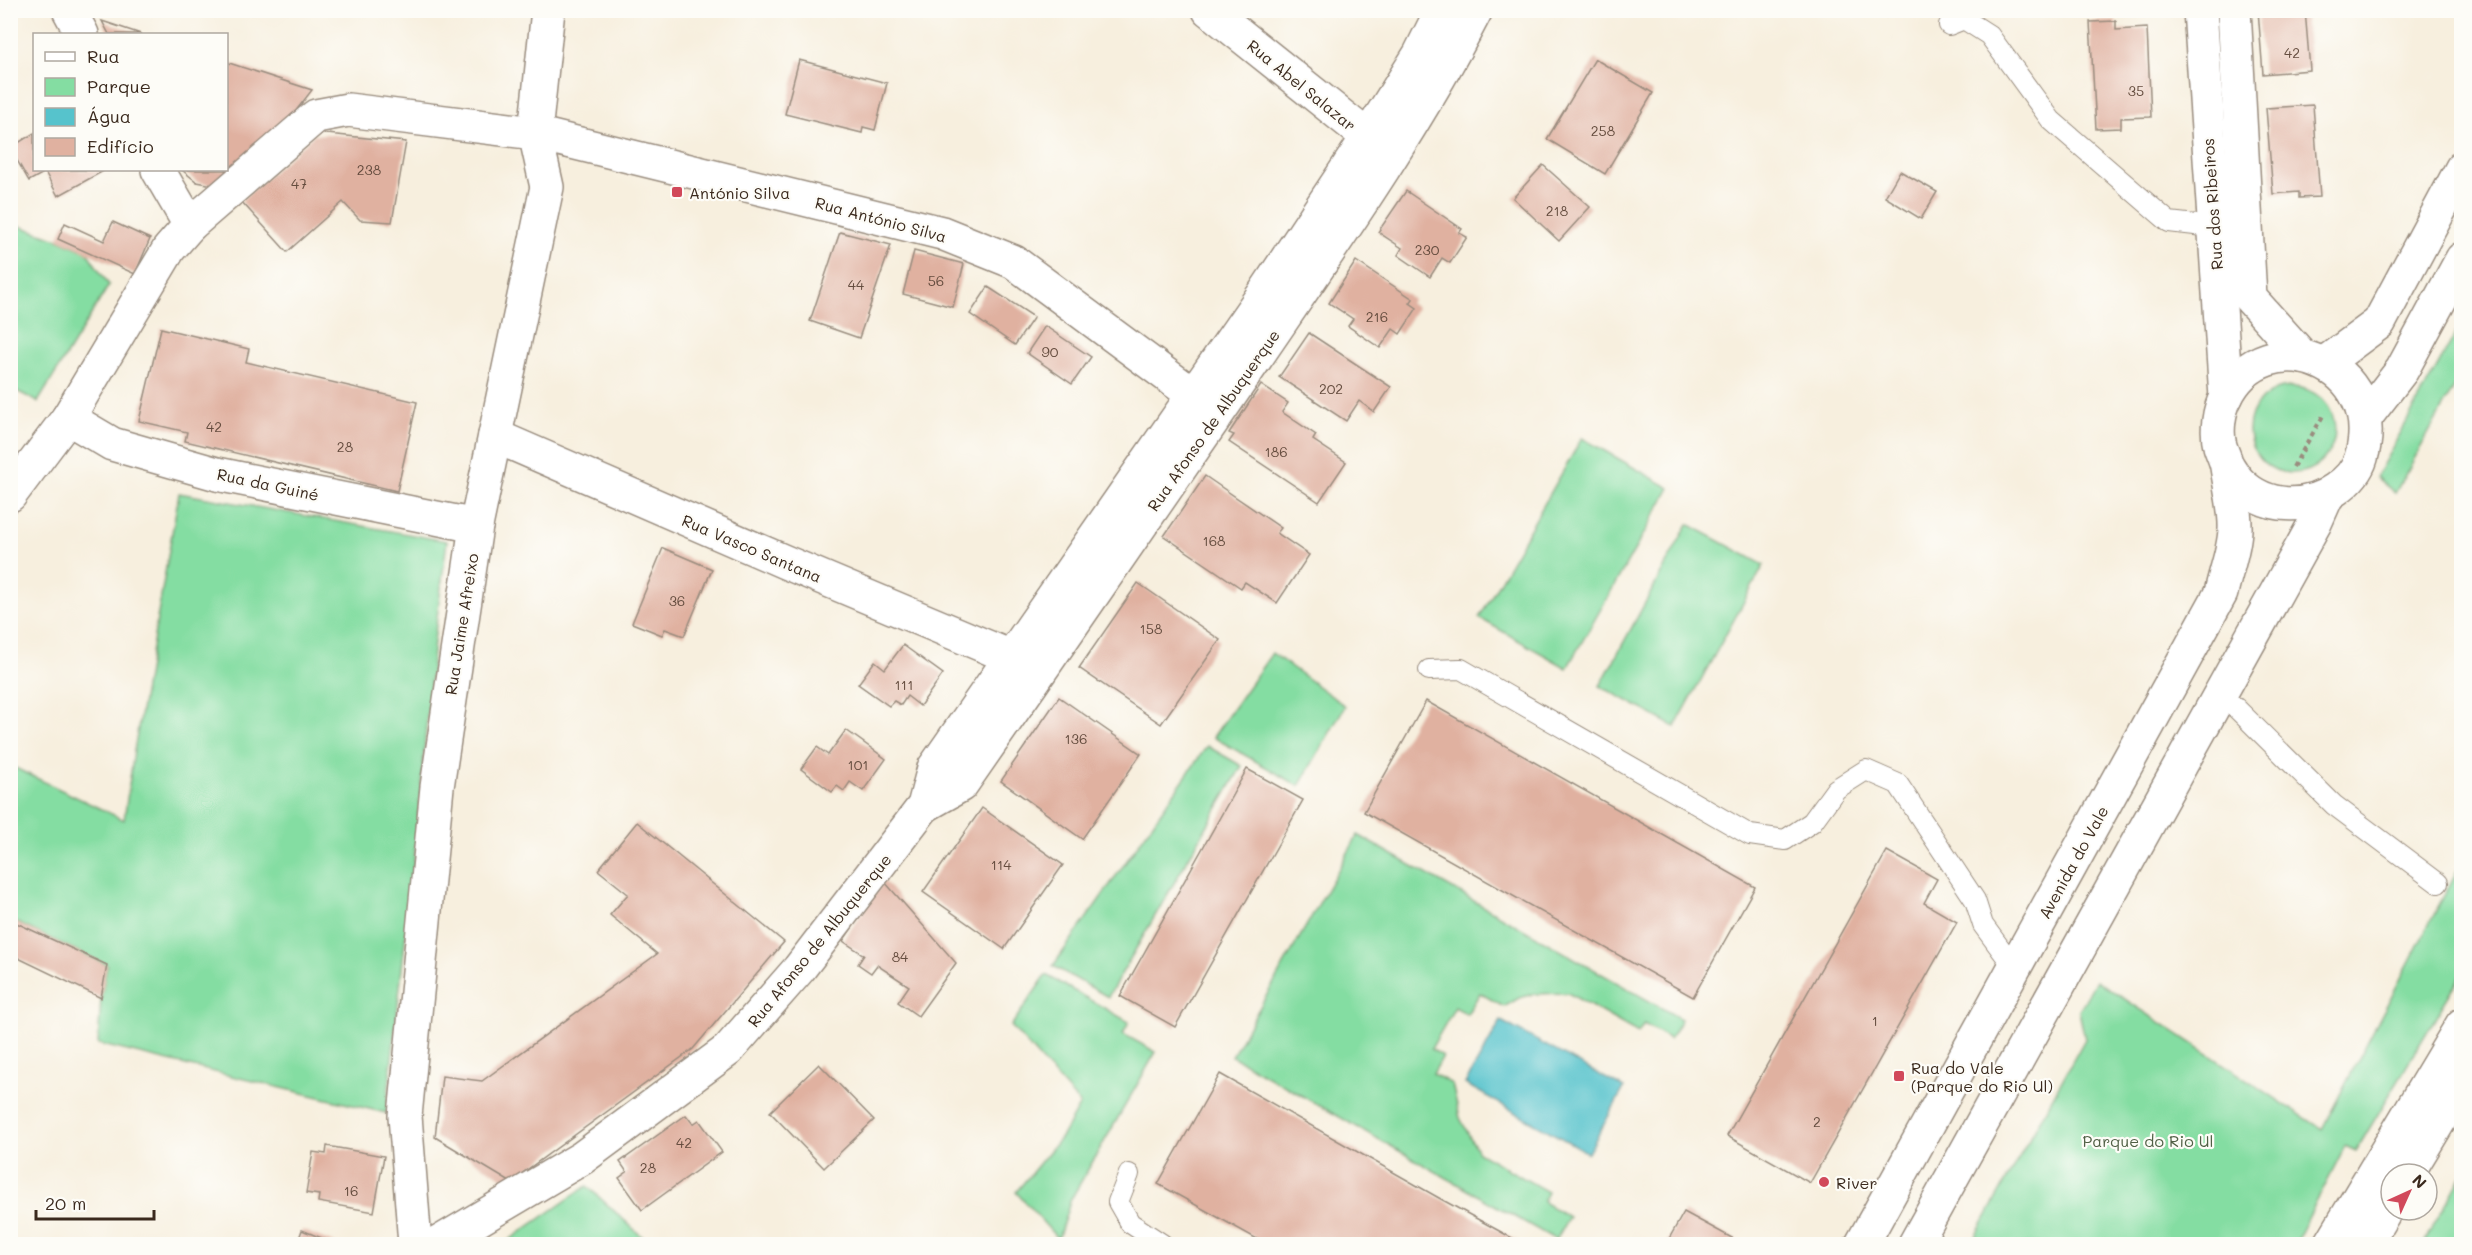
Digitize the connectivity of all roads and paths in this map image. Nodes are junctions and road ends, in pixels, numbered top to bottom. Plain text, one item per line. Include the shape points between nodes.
1 (69, 10) edge
2 (549, 10) edge
3 (1209, 10) edge
4 (1442, 10) edge
5 (1476, 10) edge
6 (2200, 10) edge
7 (2234, 10) edge
8 (1948, 25) dead end
9 (81, 33) edge
10 (535, 133) junction
11 (1368, 137) junction
12 (2462, 168) edge
13 (159, 171) edge
14 (190, 225) junction
15 (2214, 227) junction
16 (2462, 259) edge
17 (2324, 366) junction
18 (2226, 397) junction
19 (1205, 404) junction
20 (2365, 417) junction
21 (68, 418) junction
22 (495, 436) junction
23 (2227, 465) junction
24 (10, 495) edge
25 (2327, 496) junction
26 (2274, 501) junction
27 (476, 526) junction
28 (1011, 657) junction
29 (1429, 669) dead end
30 (2218, 697) junction
31 (924, 806) junction
32 (2438, 883) dead end
33 (2014, 967) junction
34 (2462, 1024) edge
35 (2462, 1083) edge
36 (2414, 1162) edge
37 (1129, 1174) dead end
38 (2379, 1221) edge
39 (415, 1245) edge
40 (437, 1245) edge
41 (1162, 1245) edge
42 (1862, 1245) edge
43 (1915, 1245) edge
44 (2331, 1245) edge
45 (2365, 1245) edge

1 - 9 main road
2 - 10 main road, Rua Jaime Afreixo
3 - 11 main road, Rua Abel Salazar
4 - 11 main road, Rua Afonso de Albuquerque via 1420,54
5 - 19 main road, Rua Afonso de Albuquerque via 1390,158
6 - 15 main road, Rua dos Ribeiros
7 - 17 main road, Rua dos Ribeiros via 2250,298
8 - 15 lane via 1964,19 1989,35 2051,120 2169,222
10 - 14 main road, Rua António Silva via 348,110 316,116
10 - 19 main road, Rua António Silva via 952,237 1014,262
10 - 22 main road, Rua Jaime Afreixo via 547,187
11 - 19 main road, Rua Afonso de Albuquerque via 1263,296
12 - 17 main road via 2379,323
13 - 14 main road
14 - 21 main road, Rua António Silva via 169,249
15 - 18 main road, Rua dos Ribeiros
16 - 20 main road via 2402,370
17 - 18 main road, Avenida do Vale via 2279,357 2257,365 2239,379
17 - 20 main road, Avenida do Vale via 2358,396
17 - 26 path
18 - 23 main road, Avenida do Vale via 2219,419 2219,443
19 - 28 main road, Rua Afonso de Albuquerque
19 - 31 main road, Rua Afonso de Albuquerque via 961,785
20 - 25 main road, Avenida do Vale via 2366,441 2359,463 2346,482
21 - 24 main road, Rua António Silva
21 - 27 main road, Rua da Guiné via 112,444 217,474
22 - 27 main road, Rua Jaime Afreixo
22 - 28 main road, Rua Vasco Santana
23 - 26 main road, Avenida do Vale via 2241,483 2260,497
23 - 33 main road, Avenida do Vale via 2235,530 2221,593
25 - 26 main road, Avenida do Vale via 2305,504
25 - 30 main road, Avenida do Vale
27 - 39 main road, Rua Jaime Afreixo via 437,788 405,1116
28 - 31 main road, Rua Afonso de Albuquerque via 934,768
29 - 33 lane via 1461,669 1750,835 1785,840 1812,822 1836,789 1866,770 1898,784 1975,900 1983,926
30 - 32 lane via 2236,708 2334,805
30 - 43 main road, Avenida do Vale
31 - 40 main road, Rua Afonso de Albuquerque via 799,969 728,1050 582,1158
33 - 42 main road, Avenida do Vale
34 - 44 main road
35 - 36 main road
37 - 41 lane via 1118,1202 1130,1223
38 - 45 main road

